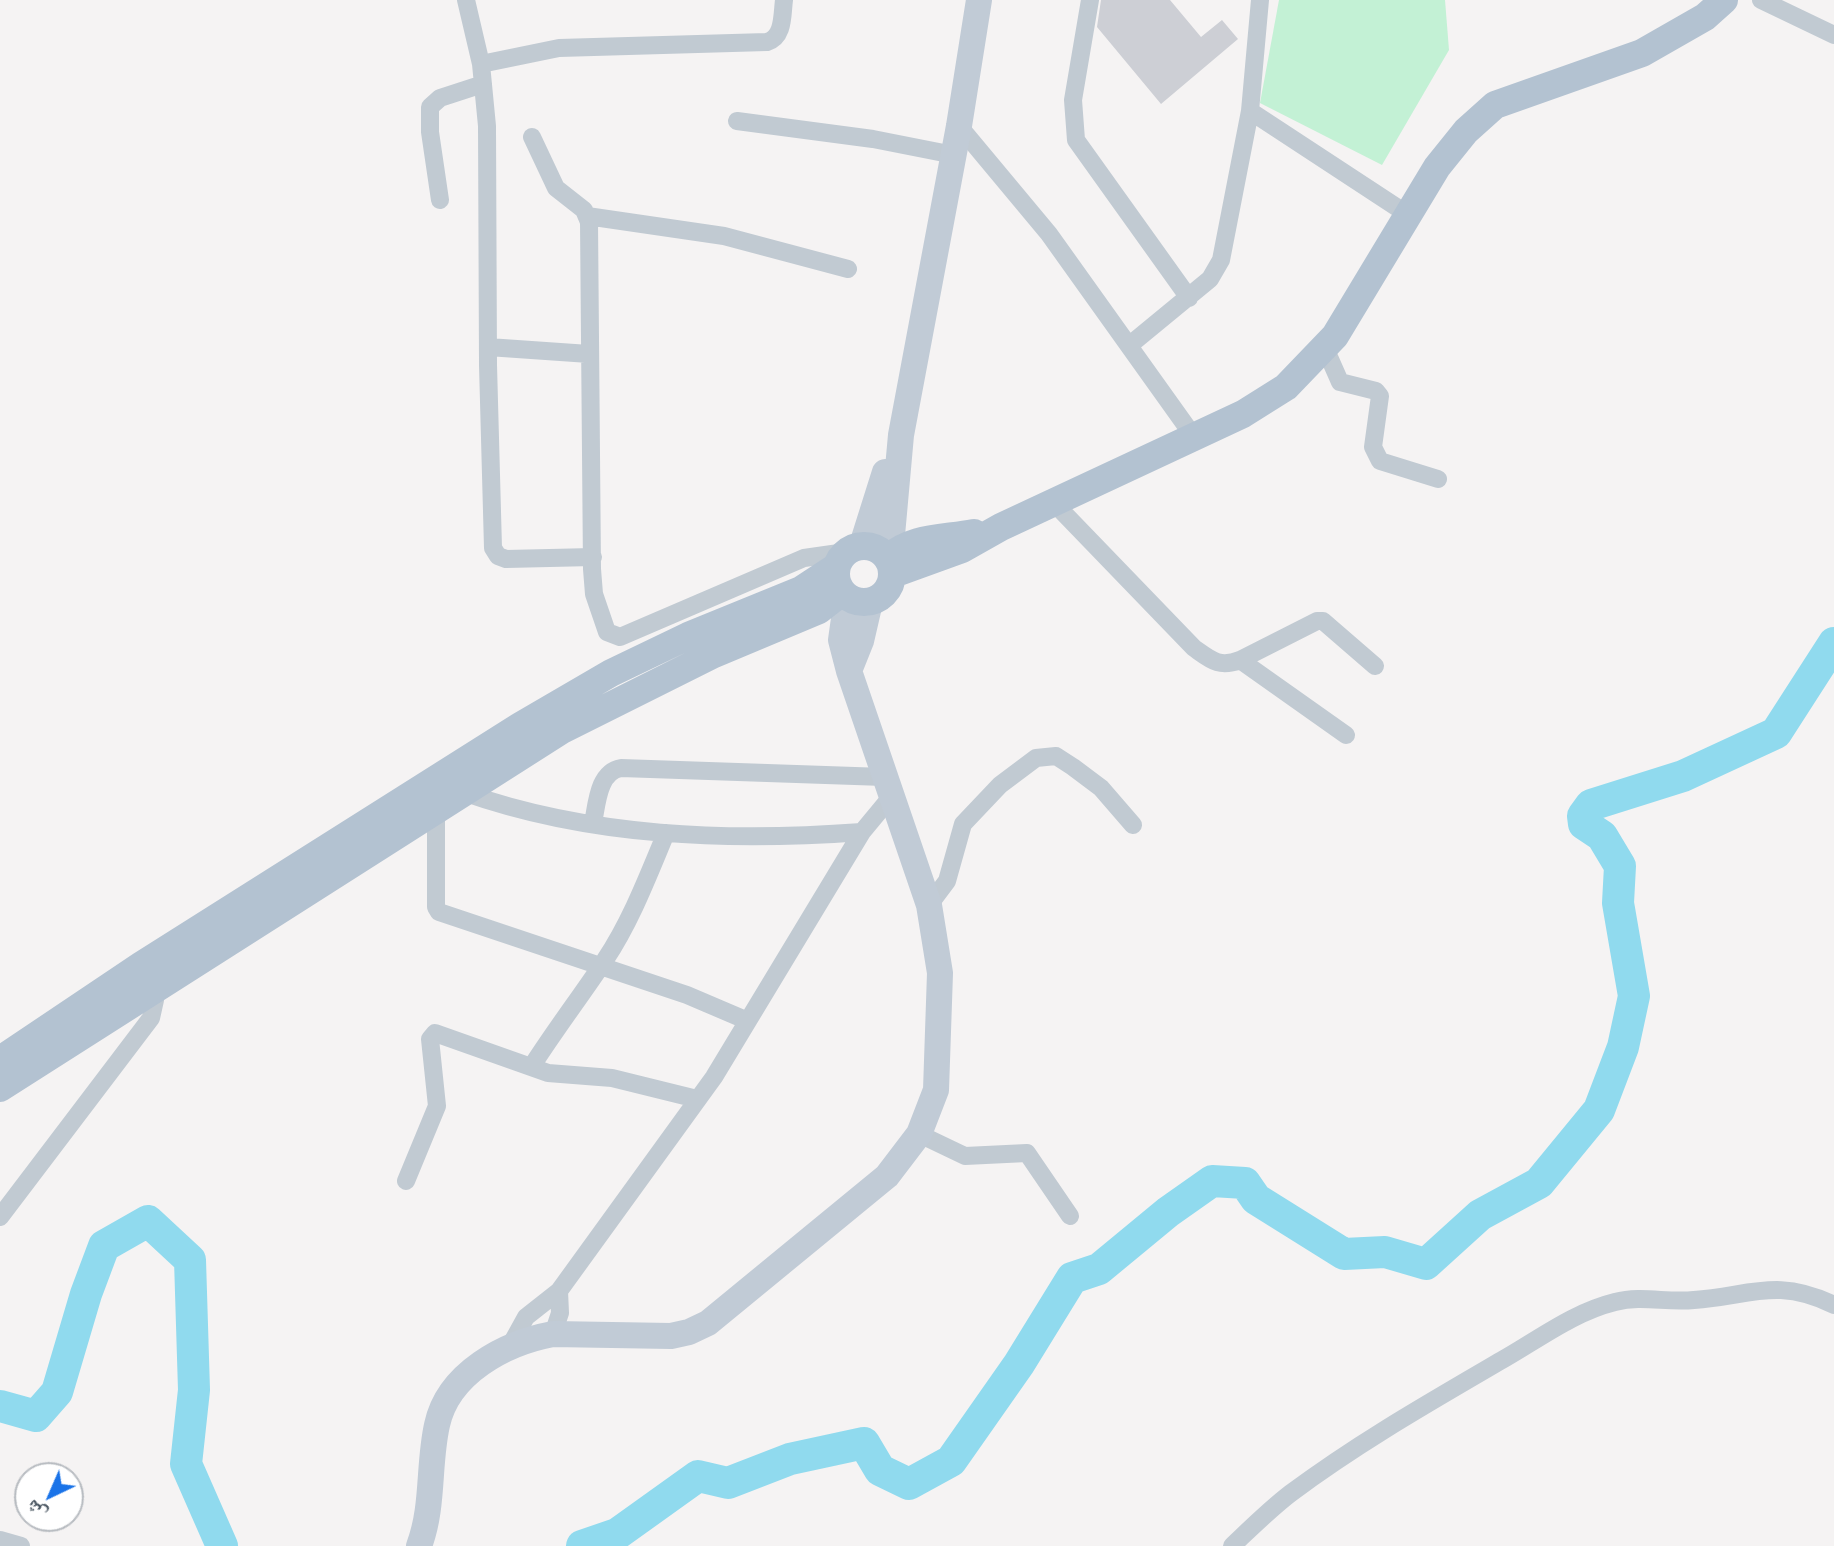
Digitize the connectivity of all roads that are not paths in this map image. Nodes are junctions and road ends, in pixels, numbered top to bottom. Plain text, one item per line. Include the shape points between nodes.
1 (466, 0) edge
2 (784, 0) edge
3 (979, 0) edge
4 (1090, 0) edge
5 (1260, 0) edge
6 (1724, 0) edge
7 (1760, 0) edge
8 (1834, 35) edge
9 (481, 64) junction
10 (483, 84) junction
11 (1250, 111) junction
12 (737, 121) dead end
13 (959, 126) junction
14 (532, 137) dead end
15 (954, 155) junction
16 (440, 200) dead end
17 (1407, 214) junction
18 (587, 216) junction
19 (848, 269) dead end
20 (1189, 298) junction
21 (1131, 344) junction
22 (488, 347) junction
23 (1325, 348) junction
24 (589, 354) junction
25 (1194, 437) junction
26 (1438, 479) dead end
27 (1055, 504) junction
28 (593, 557) junction
29 (863, 571) junction
30 (753, 623) junction
31 (1240, 660) junction
32 (1375, 666) dead end
33 (1346, 735) dead end
34 (887, 787) junction
35 (463, 792) junction
36 (432, 797) junction
37 (593, 823) junction
38 (1133, 825) dead end
39 (862, 832) junction
40 (666, 833) junction
41 (929, 905) junction
42 (236, 921) junction
43 (599, 967) junction
44 (153, 991) junction
45 (748, 1021) junction
46 (0, 1060) edge
47 (532, 1066) junction
48 (0, 1088) edge
49 (697, 1099) junction
50 (919, 1134) junction
51 (406, 1181) dead end
52 (1070, 1216) dead end
53 (0, 1217) edge
54 (559, 1291) junction
55 (1834, 1305) edge
56 (553, 1334) junction
57 (510, 1346) junction
58 (0, 1540) edge
59 (21, 1546) edge
60 (419, 1546) edge
61 (1231, 1546) edge

1 - 9 street
2 - 9 street via 778,34 767,42 559,48
3 - 13 main road
4 - 20 street via 1073,100 1076,139
5 - 11 street
6 - 17 main road via 1706,17 1642,53 1494,105 1437,167
7 - 8 street
9 - 10 street
10 - 16 street via 440,98 430,107
10 - 22 street
11 - 17 street
11 - 20 street via 1222,260
12 - 15 street
13 - 15 main road
13 - 21 street via 1049,233
14 - 18 street via 556,188
15 - 29 main road via 901,435 892,535
17 - 23 main road
18 - 19 street via 724,236
18 - 24 street
20 - 21 street
21 - 25 street
22 - 24 street
22 - 28 street via 496,554 506,559
23 - 25 main road via 1286,387
23 - 26 street via 1340,382 1380,396 1373,447 1380,461
24 - 28 street
25 - 27 main road
27 - 29 main road via 1001,527 922,540
27 - 31 street via 1194,648 1222,665
28 - 29 street via 594,594 607,632 616,637 804,558
29 - 30 main road via 802,590
29 - 34 main road via 841,640
30 - 35 main road via 562,730
30 - 36 main road via 611,673
31 - 32 street via 1312,621 1322,621
31 - 33 street
34 - 37 street via 621,768 606,776
34 - 39 street
34 - 41 main road
35 - 36 main road
35 - 37 street via 550,817
36 - 42 main road
36 - 43 street via 437,911
37 - 40 street
38 - 41 street via 1101,788 1073,767 1056,756 1036,758 1000,785 963,824 947,881
39 - 40 street via 781,838
39 - 45 street
40 - 43 street via 634,907
41 - 50 main road via 940,973 941,1034 936,1090
42 - 44 main road
42 - 46 main road via 140,966
43 - 45 street via 687,995
43 - 47 street
44 - 48 main road
44 - 53 street via 150,1018
45 - 49 street
47 - 49 street via 548,1073 612,1078
47 - 51 street via 443,1034 432,1036 437,1106
49 - 54 street
50 - 52 street via 965,1156 1027,1153
50 - 56 main road via 887,1176 708,1323 671,1336
54 - 56 street via 560,1313
54 - 57 street via 526,1317
55 - 61 street via 1776,1289 1694,1300 1648,1297 1595,1308 1428,1401 1365,1442 1292,1493
56 - 57 main road
57 - 60 main road via 463,1379 443,1407
58 - 59 street

